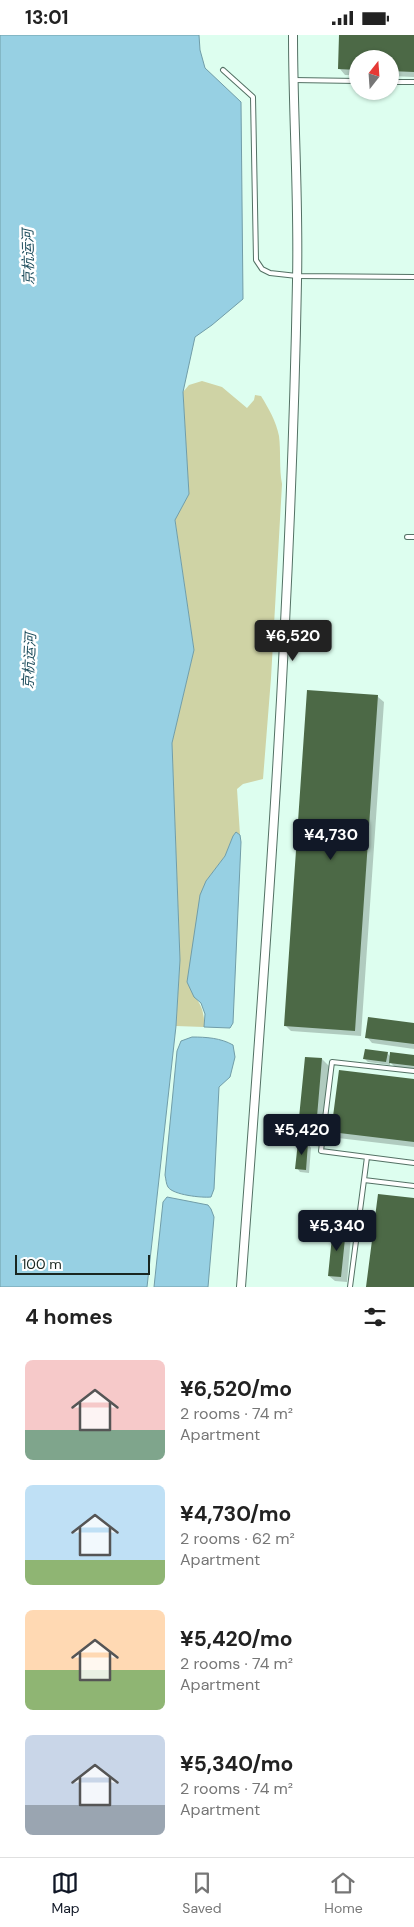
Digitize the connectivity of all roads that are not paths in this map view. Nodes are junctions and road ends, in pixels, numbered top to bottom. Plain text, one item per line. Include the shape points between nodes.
1 (293, 35) edge
2 (223, 70) dead end
3 (293, 80) junction
4 (349, 81) edge
5 (399, 82) edge
6 (414, 82) edge
7 (297, 276) junction
8 (414, 277) edge
9 (407, 537) dead end
10 (414, 537) edge
11 (414, 1071) edge
12 (367, 1157) junction
13 (414, 1163) edge
14 (364, 1180) junction
15 (414, 1186) edge
16 (241, 1287) edge
17 (350, 1287) edge

1 - 3 street
2 - 7 lane via 253,97 256,260 266,272
3 - 4 lane
3 - 7 street
5 - 6 lane
7 - 8 lane
7 - 16 street via 291,502 261,1025
9 - 10 lane
11 - 12 lane via 332,1062 320,1151
12 - 13 lane
12 - 14 lane
14 - 15 lane
14 - 17 lane

